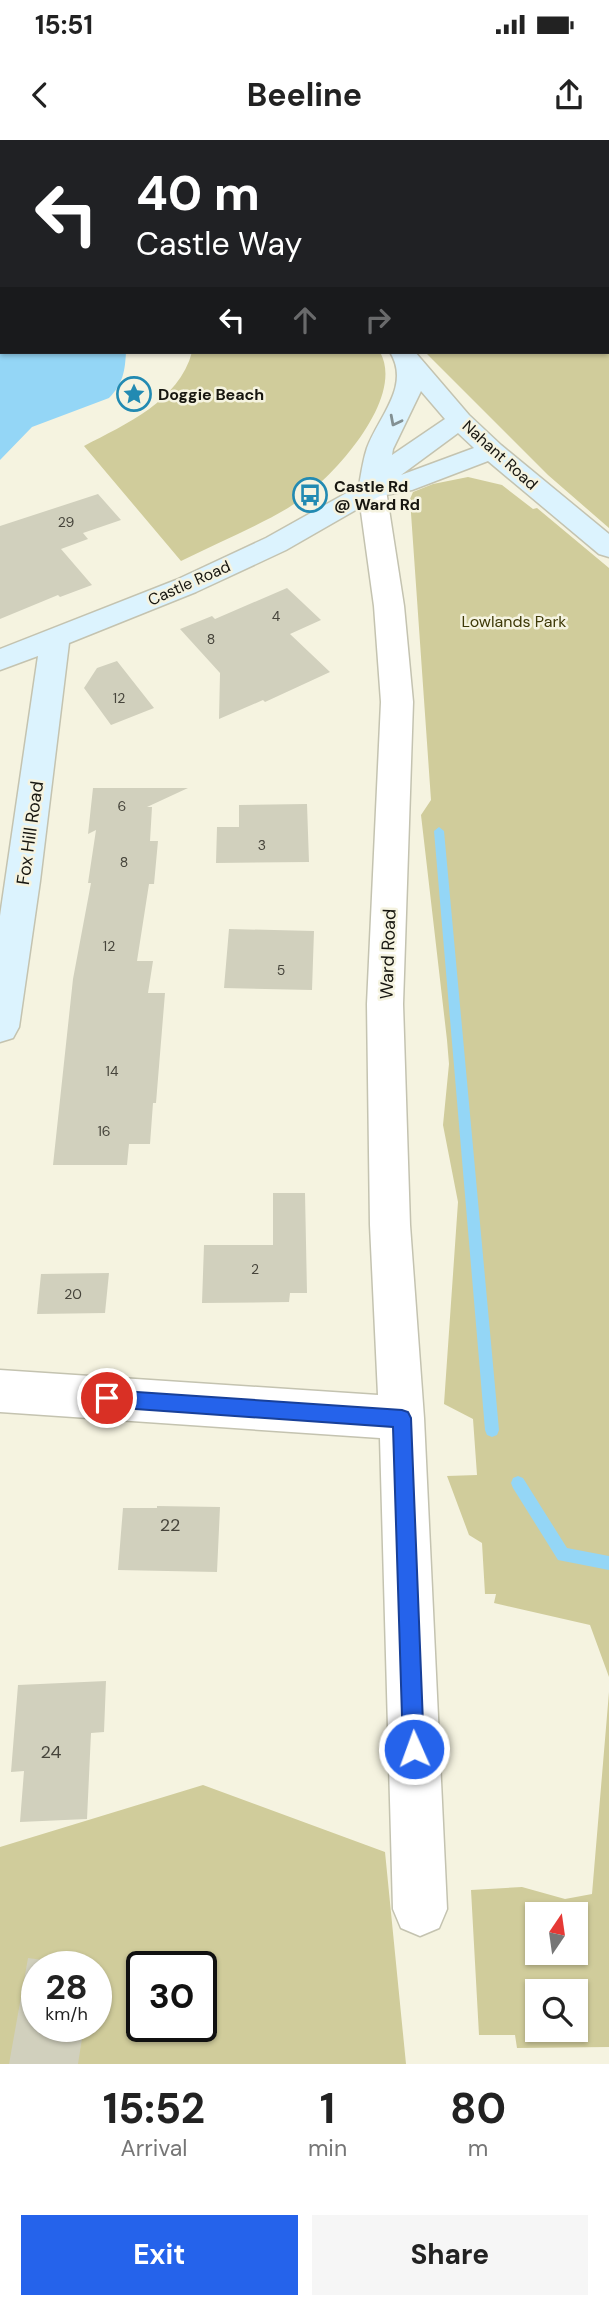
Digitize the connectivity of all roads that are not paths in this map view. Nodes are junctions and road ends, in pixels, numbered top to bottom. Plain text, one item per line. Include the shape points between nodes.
1 (404, 354) edge
2 (460, 420) junction
3 (492, 451) junction
4 (372, 490) junction
5 (609, 548) edge
6 (55, 639) junction
7 (0, 660) edge
8 (0, 1027) edge
9 (0, 1391) edge
10 (402, 1418) junction
11 (420, 1909) dead end

1 - 2 main road, Nahant Road
1 -> 4 main road via 411,386 380,449
2 - 3 main road, Nahant Road
2 - 4 main road, Castle Road via 399,462
3 - 4 main road, Castle Road via 402,484
3 - 5 main road, Nahant Road
4 - 6 main road, Castle Road via 276,544
4 - 10 street, Ward Road via 397,702 385,1004 390,1224
6 - 7 main road, Castle Road
6 - 8 main road, Fox Hill Road
9 - 10 street
10 - 11 street, Ward Road

